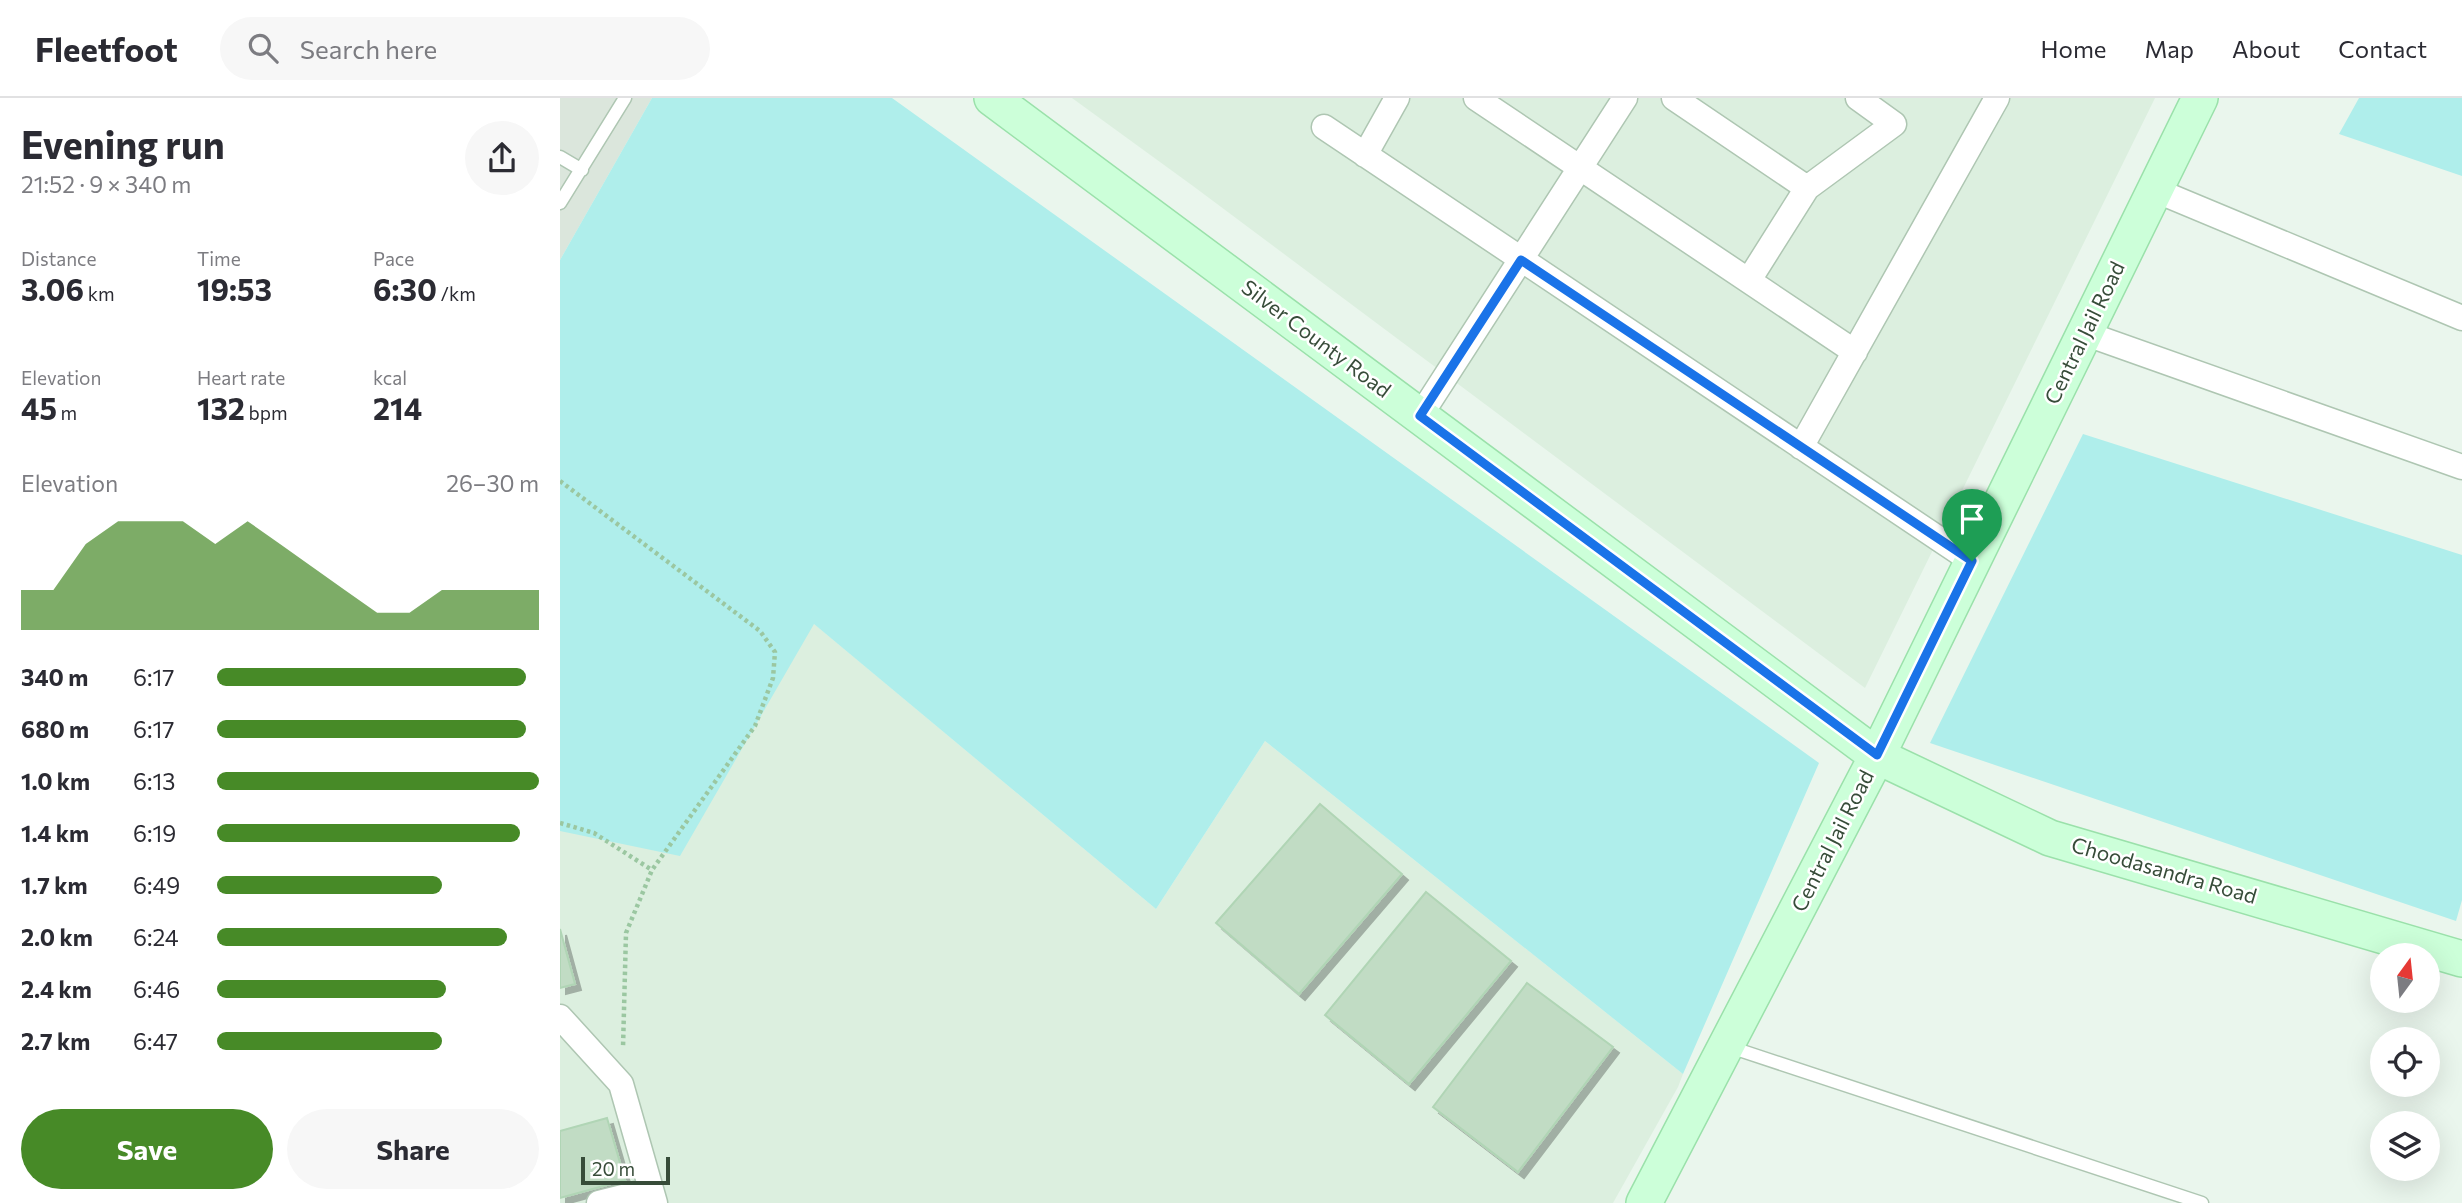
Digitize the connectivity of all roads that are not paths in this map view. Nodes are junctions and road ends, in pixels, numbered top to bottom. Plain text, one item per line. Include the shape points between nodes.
1 (625, 98) edge
2 (992, 98) edge
3 (1397, 98) edge
4 (1476, 98) edge
5 (1625, 98) edge
6 (1674, 98) edge
7 (1858, 98) edge
8 (1997, 98) edge
9 (2198, 99) edge
10 (1324, 127) dead end
11 (1365, 155) junction
12 (560, 157) edge
13 (1580, 168) junction
14 (582, 170) junction
15 (1807, 188) junction
16 (2155, 190) junction
17 (560, 203) edge
18 (1521, 260) junction
19 (1749, 280) junction
20 (2462, 318) edge
21 (2084, 333) junction
22 (1854, 352) junction
23 (1420, 416) junction
24 (1801, 447) junction
25 (2462, 467) edge
26 (1972, 561) junction
27 (1877, 755) junction
28 (2462, 959) edge
29 (560, 1017) edge
30 (1726, 1046) junction
31 (653, 1196) edge
32 (599, 1203) edge
33 (1644, 1203) edge
34 (2202, 1203) edge

1 - 14 lane
2 - 23 street, Silver County Road
3 - 11 street
4 - 13 street
5 - 13 street
6 - 15 street
7 - 15 street via 1894,124
8 - 22 street
9 - 16 street, Central Jail Road
10 - 11 street
11 - 18 street
12 - 14 lane
13 - 18 street
13 - 19 street
14 - 17 lane
15 - 19 street
16 - 20 street
16 - 21 street, Central Jail Road
18 - 23 street
18 - 24 street
19 - 22 street
21 - 25 street
21 - 26 street, Central Jail Road
22 - 24 street
23 - 27 street, Silver County Road
24 - 26 street
26 - 27 street, Central Jail Road
27 - 28 street, Choodasandra Road via 2050,838
27 - 30 street, Central Jail Road
29 - 31 street via 621,1084
30 - 33 street, Central Jail Road
30 - 34 lane
31 - 32 street

